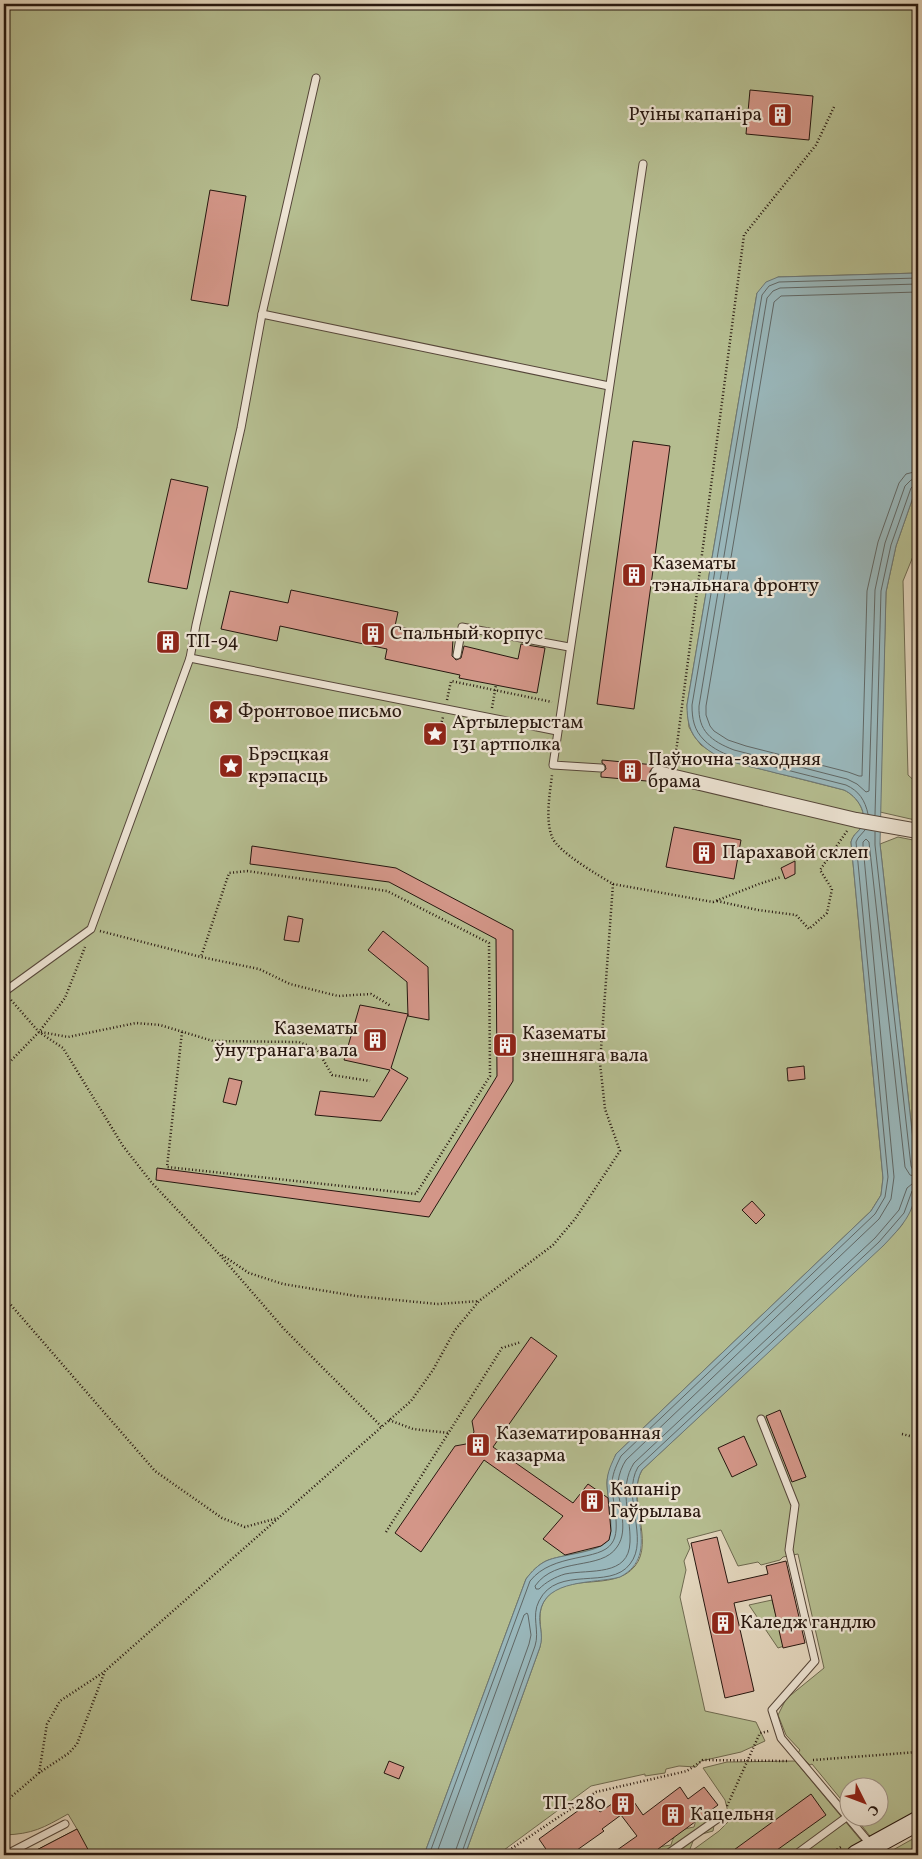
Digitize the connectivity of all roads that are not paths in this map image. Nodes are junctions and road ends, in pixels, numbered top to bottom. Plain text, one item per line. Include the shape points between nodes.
1 (316, 78) dead end
2 (643, 164) dead end
3 (262, 314) junction
4 (609, 386) junction
5 (569, 647) junction
6 (457, 655) dead end
7 (190, 658) junction
8 (556, 731) junction
9 (601, 768) dead end
10 (658, 773) dead end
11 (918, 831) edge
12 (4, 992) edge
13 (762, 1419) dead end
14 (840, 1807) edge
15 (723, 1815) road end
16 (918, 1821) edge
17 (840, 1822) edge
18 (65, 1824) dead end
19 (856, 1826) edge
20 (872, 1846) junction
21 (5, 1855) edge
22 (666, 1855) edge
23 (796, 1855) edge
24 (856, 1855) edge

1 - 3 lane
2 - 4 lane
3 - 4 lane
3 - 7 lane via 242,428
4 - 5 lane
5 - 6 lane via 462,627
5 - 8 lane
7 - 8 lane
7 - 12 lane via 92,929
8 - 9 lane via 553,765
10 - 11 street via 856,820
13 - 14 lane via 795,1504 789,1550 815,1661 772,1710 781,1738
15 - 22 lane
16 - 20 main road
17 - 23 lane
18 - 21 lane
19 - 20 lane
20 - 24 main road

